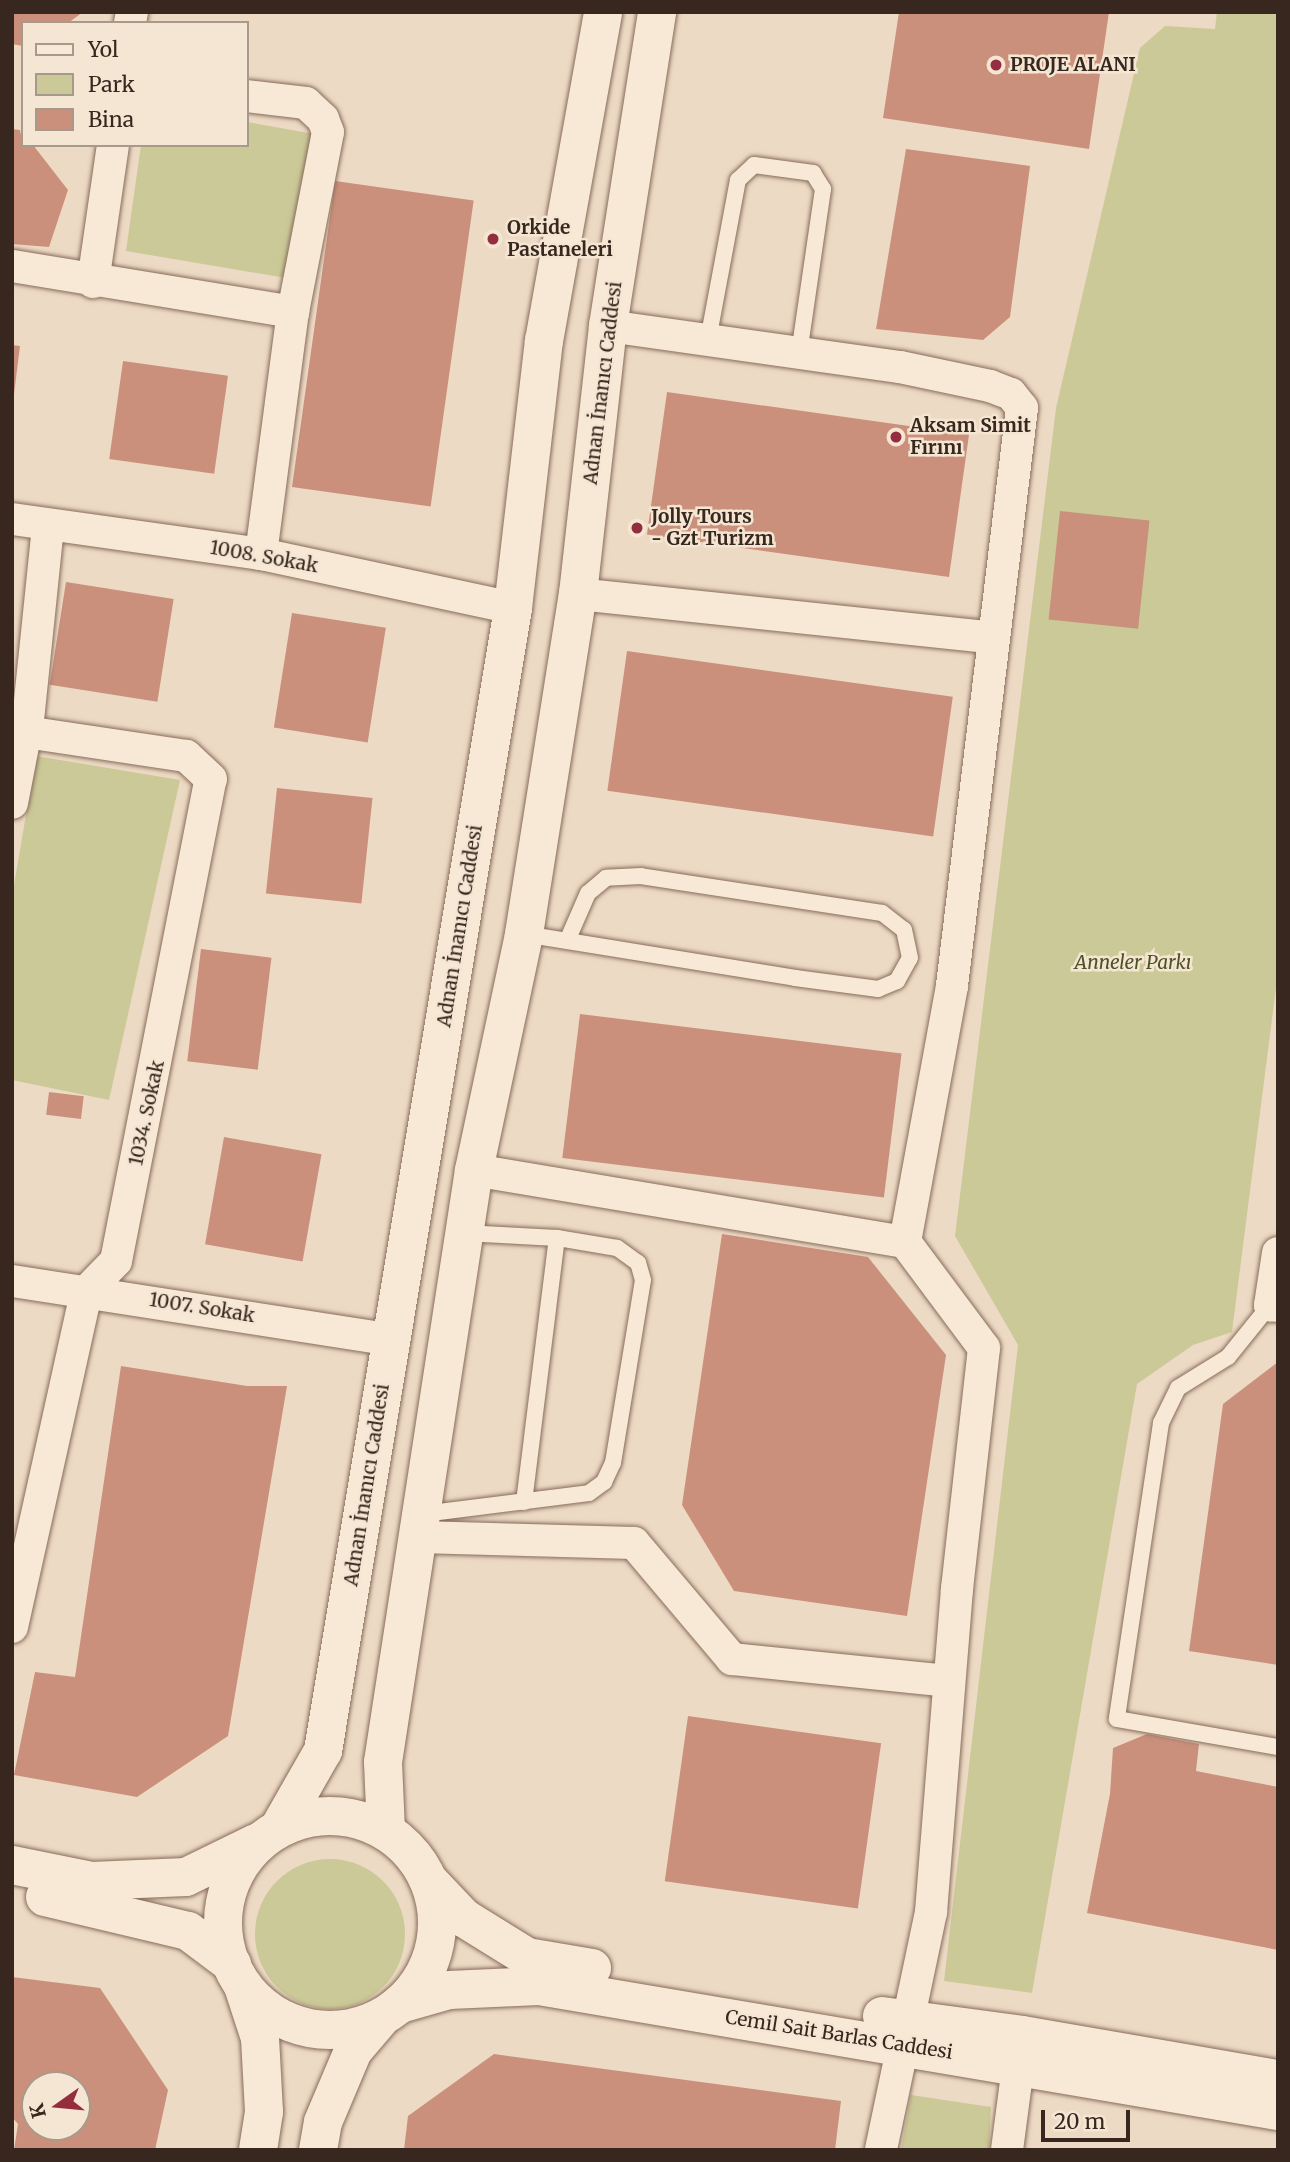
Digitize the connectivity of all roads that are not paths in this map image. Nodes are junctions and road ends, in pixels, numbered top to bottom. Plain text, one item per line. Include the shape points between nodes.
1 (603, 12) edge
2 (657, 12) edge
3 (248, 96) edge
4 (113, 147) edge
5 (12, 266) edge
6 (93, 282) junction
7 (293, 312) junction
8 (608, 326) junction
9 (708, 340) junction
10 (799, 353) junction
11 (12, 519) edge
12 (48, 525) junction
13 (261, 554) junction
14 (578, 594) junction
15 (513, 608) junction
16 (995, 638) junction
17 (25, 732) junction
18 (12, 803) edge
19 (524, 934) junction
20 (567, 941) junction
21 (474, 1170) junction
22 (464, 1233) junction
23 (557, 1238) junction
24 (905, 1242) junction
25 (1278, 1253) edge
26 (12, 1281) edge
27 (86, 1292) junction
28 (1274, 1306) edge
29 (391, 1340) junction
30 (524, 1502) junction
31 (421, 1526) junction
32 (12, 1627) edge
33 (949, 1681) junction
34 (1278, 1747) edge
35 (386, 1831) junction
36 (271, 1834) junction
37 (12, 1865) edge
38 (429, 1881) junction
39 (12, 1891) edge
40 (237, 1974) junction
41 (391, 2011) junction
42 (903, 2033) junction
43 (1020, 2050) junction
44 (1278, 2080) edge
45 (1278, 2111) edge
46 (258, 2150) edge
47 (317, 2150) edge
48 (881, 2150) edge
49 (1007, 2150) edge

1 - 15 main road, Adnan İnanıcı Caddesi via 544,341
2 - 8 main road, Adnan İnanıcı Caddesi
3 - 7 street via 306,103 323,119 328,132
4 - 6 street
5 - 6 street
6 - 7 street
7 - 13 street
8 - 9 street
8 - 14 main road, Adnan İnanıcı Caddesi
9 - 10 street
9 - 10 lane via 738,180 754,165 813,173 823,189
10 - 16 street via 990,386 1011,394 1022,408
11 - 12 street, 1008. Sokak
12 - 13 street, 1008. Sokak
12 - 17 street
13 - 15 street, 1008. Sokak
14 - 16 street
14 - 19 main road, Adnan İnanıcı Caddesi
15 - 29 main road, Adnan İnanıcı Caddesi
16 - 24 street via 952,986
17 - 18 street
17 - 27 street, 1034. Sokak via 186,756 211,779 116,1261
19 - 20 lane
19 - 21 main road, Adnan İnanıcı Caddesi
20 - 20 lane via 588,893 606,877 641,876 883,913 904,930 910,958 897,981 878,989
21 - 22 main road, Adnan İnanıcı Caddesi
21 - 24 street
22 - 23 lane
22 - 31 main road, Adnan İnanıcı Caddesi
23 - 30 lane
23 - 30 lane via 617,1248 638,1263 643,1280 613,1463 604,1482 589,1493
24 - 33 street via 984,1348
25 - 28 street
26 - 27 street, 1007. Sokak
27 - 29 street, 1007. Sokak
27 - 32 street
28 - 34 lane via 1228,1357 1178,1388 1161,1423 1117,1719
29 - 36 main road, Adnan İnanıcı Caddesi via 323,1751
30 - 31 lane
31 - 33 street via 634,1543 732,1659
31 - 35 main road, Adnan İnanıcı Caddesi via 383,1762
33 - 42 street via 931,1912
35 - 36 main road via 366,1821 322,1815
35 - 38 main road via 404,1845
36 - 37 main road via 186,1877 92,1881
36 - 40 main road via 245,1857 226,1898 224,1931
38 - 41 main road via 437,1914 435,1948 416,1988
38 - 42 main road, Cemil Sait Barlas Caddesi via 464,1918 527,1957
39 - 40 main road via 188,1931
40 - 41 main road via 275,2014 306,2026 339,2029
40 - 46 main road via 260,2038 264,2112
41 - 42 main road, Cemil Sait Barlas Caddesi via 449,1990 539,1986
41 - 47 main road via 353,2051 323,2122
42 - 43 main road, Cemil Sait Barlas Caddesi
42 - 48 street
43 - 44 main road, Cemil Sait Barlas Caddesi
43 - 45 main road, Cemil Sait Barlas Caddesi
43 - 49 street

